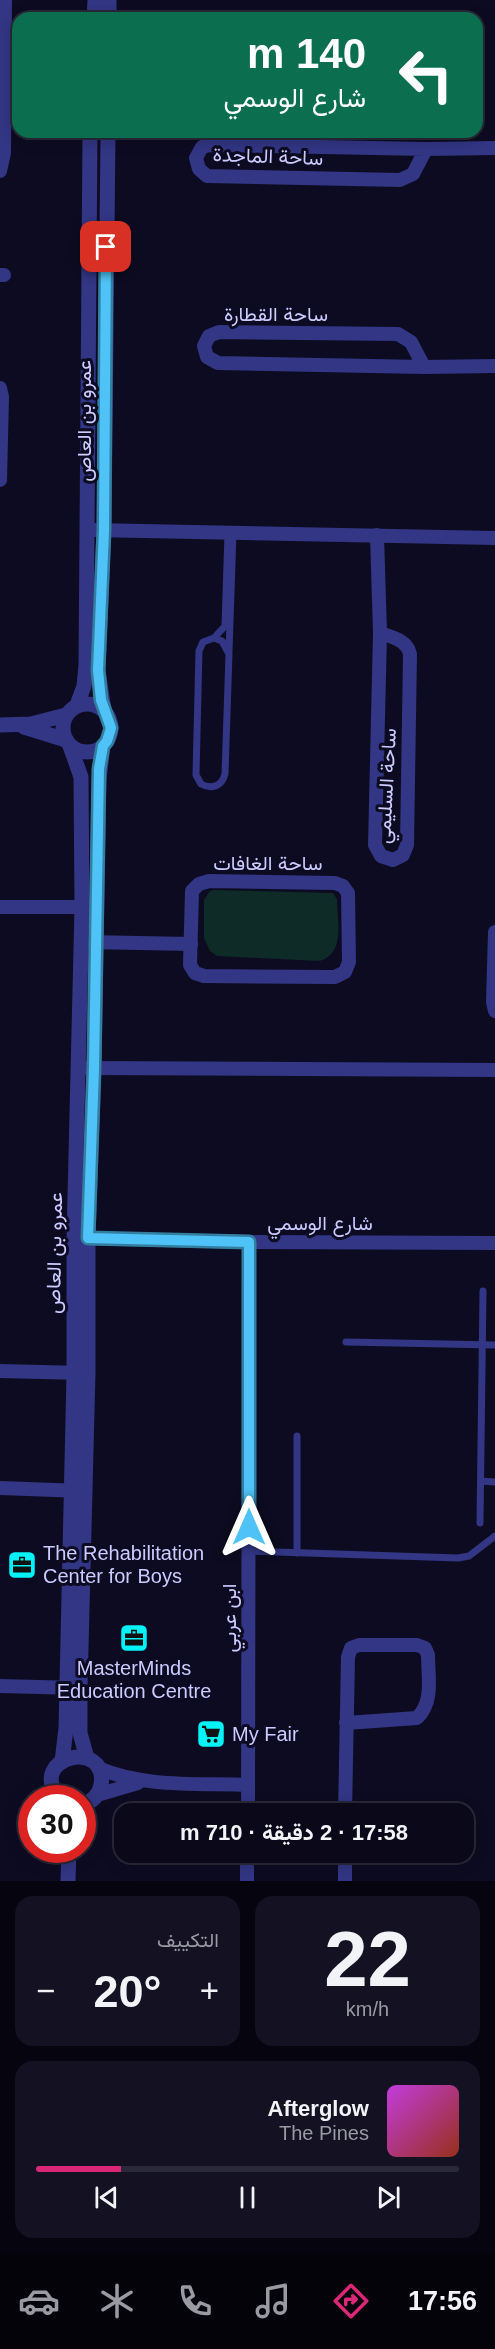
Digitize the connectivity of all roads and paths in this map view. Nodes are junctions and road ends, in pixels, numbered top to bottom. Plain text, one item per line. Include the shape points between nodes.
1 (5, 0) edge
2 (2, 56) edge
3 (90, 138) edge
4 (108, 138) edge
5 (426, 148) junction
6 (495, 148) edge
7 (0, 171) edge
8 (495, 366) edge
9 (424, 367) junction
10 (0, 388) edge
11 (0, 480) edge
12 (96, 530) junction
13 (231, 533) junction
14 (376, 535) junction
15 (495, 538) edge
16 (380, 633) junction
17 (214, 638) junction
18 (229, 654) junction
19 (71, 710) junction
20 (104, 710) junction
21 (0, 725) edge
22 (18, 726) junction
23 (68, 743) junction
24 (103, 746) junction
25 (0, 907) edge
26 (89, 907) junction
27 (495, 932) edge
28 (89, 942) junction
29 (191, 944) junction
30 (495, 1011) edge
31 (87, 1068) junction
32 (495, 1070) edge
33 (81, 1238) junction
34 (249, 1242) junction
35 (495, 1243) edge
36 (483, 1291) dead end
37 (346, 1342) dead end
38 (482, 1344) junction
39 (495, 1345) edge
40 (0, 1371) edge
41 (81, 1373) junction
42 (297, 1436) dead end
43 (480, 1481) junction
44 (495, 1482) edge
45 (0, 1488) edge
46 (79, 1491) junction
47 (480, 1523) dead end
48 (495, 1536) edge
49 (249, 1551) junction
50 (297, 1553) junction
51 (0, 1686) edge
52 (73, 1688) junction
53 (346, 1723) junction
54 (62, 1761) junction
55 (93, 1763) junction
56 (146, 1781) junction
57 (53, 1785) edge
58 (248, 1785) junction
59 (97, 1795) joint
60 (248, 1803) edge
61 (345, 1803) edge
62 (69, 1863) edge
63 (248, 1863) edge
64 (345, 1863) edge
65 (68, 1881) edge
66 (247, 1881) edge
67 (345, 1881) edge

1 - 2 street
2 - 7 street via 4,153
3 - 12 street, عمرو بن العاص
4 - 12 street, عمرو بن العاص
5 - 5 street, ساحة الماجدة via 210,145 199,150 196,162 207,176 400,180 413,174
5 - 6 street, ساحة الماجدة
8 - 9 street, ساحة القطارة
9 - 9 street, ساحة القطارة via 411,342 398,334 219,332 209,336 204,346 207,357 218,363
10 - 11 street
12 - 13 street
12 - 19 street, عمرو بن العاص via 86,675
12 - 20 street, عمرو بن العاص via 98,670
13 - 14 street
13 - 17 lane via 225,626
13 - 18 lane
14 - 15 street
14 - 16 street, ساحة السليمي
16 - 16 street, ساحة السليمي via 375,845 381,856 393,860 403,855 407,844 410,654 403,642
17 - 18 lane via 222,641
17 - 18 lane via 203,642 199,651 195,772 199,782 208,787 219,784 225,774
19 - 20 street via 91,704
19 - 22 street
19 - 23 street via 63,728
20 - 24 street via 111,728
21 - 22 street
22 - 23 street
23 - 24 street via 83,752
23 - 26 street, عمرو بن العاص via 81,777
24 - 26 street, عمرو بن العاص
25 - 26 street
26 - 28 street, عمرو بن العاص
27 - 30 street
28 - 29 street
28 - 31 street, عمرو بن العاص
29 - 29 street, ساحة الغافات via 190,965 199,975 335,977 345,972 349,962 348,893 335,883 204,882 192,891
31 - 32 street
31 - 33 street, عمرو بن العاص
33 - 34 street, شارع الوسمي
33 - 41 street, عمرو بن العاص
34 - 35 street, شارع الوسمي
34 - 49 street, ابن عربي
36 - 38 lane
37 - 38 lane
38 - 39 lane
38 - 43 lane
40 - 41 street
41 - 46 street, عمرو بن العاص
42 - 50 lane
43 - 44 lane
43 - 47 lane
45 - 46 street
46 - 52 street, عمرو بن العاص
48 - 50 lane via 469,1556 459,1558
49 - 50 lane
49 - 58 street, ابن عربي
51 - 52 street
52 - 54 street, عمرو بن العاص
52 - 55 street, عمرو بن العاص via 80,1733
53 - 53 street via 351,1648 425,1648 429,1699 417,1718
53 - 61 street
54 - 55 street via 74,1756
54 - 57 street, عمرو بن العاص
55 - 56 street via 121,1777
55 - 59 street, عمرو بن العاص via 101,1777
56 - 58 street
56 - 59 street
58 - 60 street, ابن عربي
62 - 65 street
63 - 66 street
64 - 67 street

